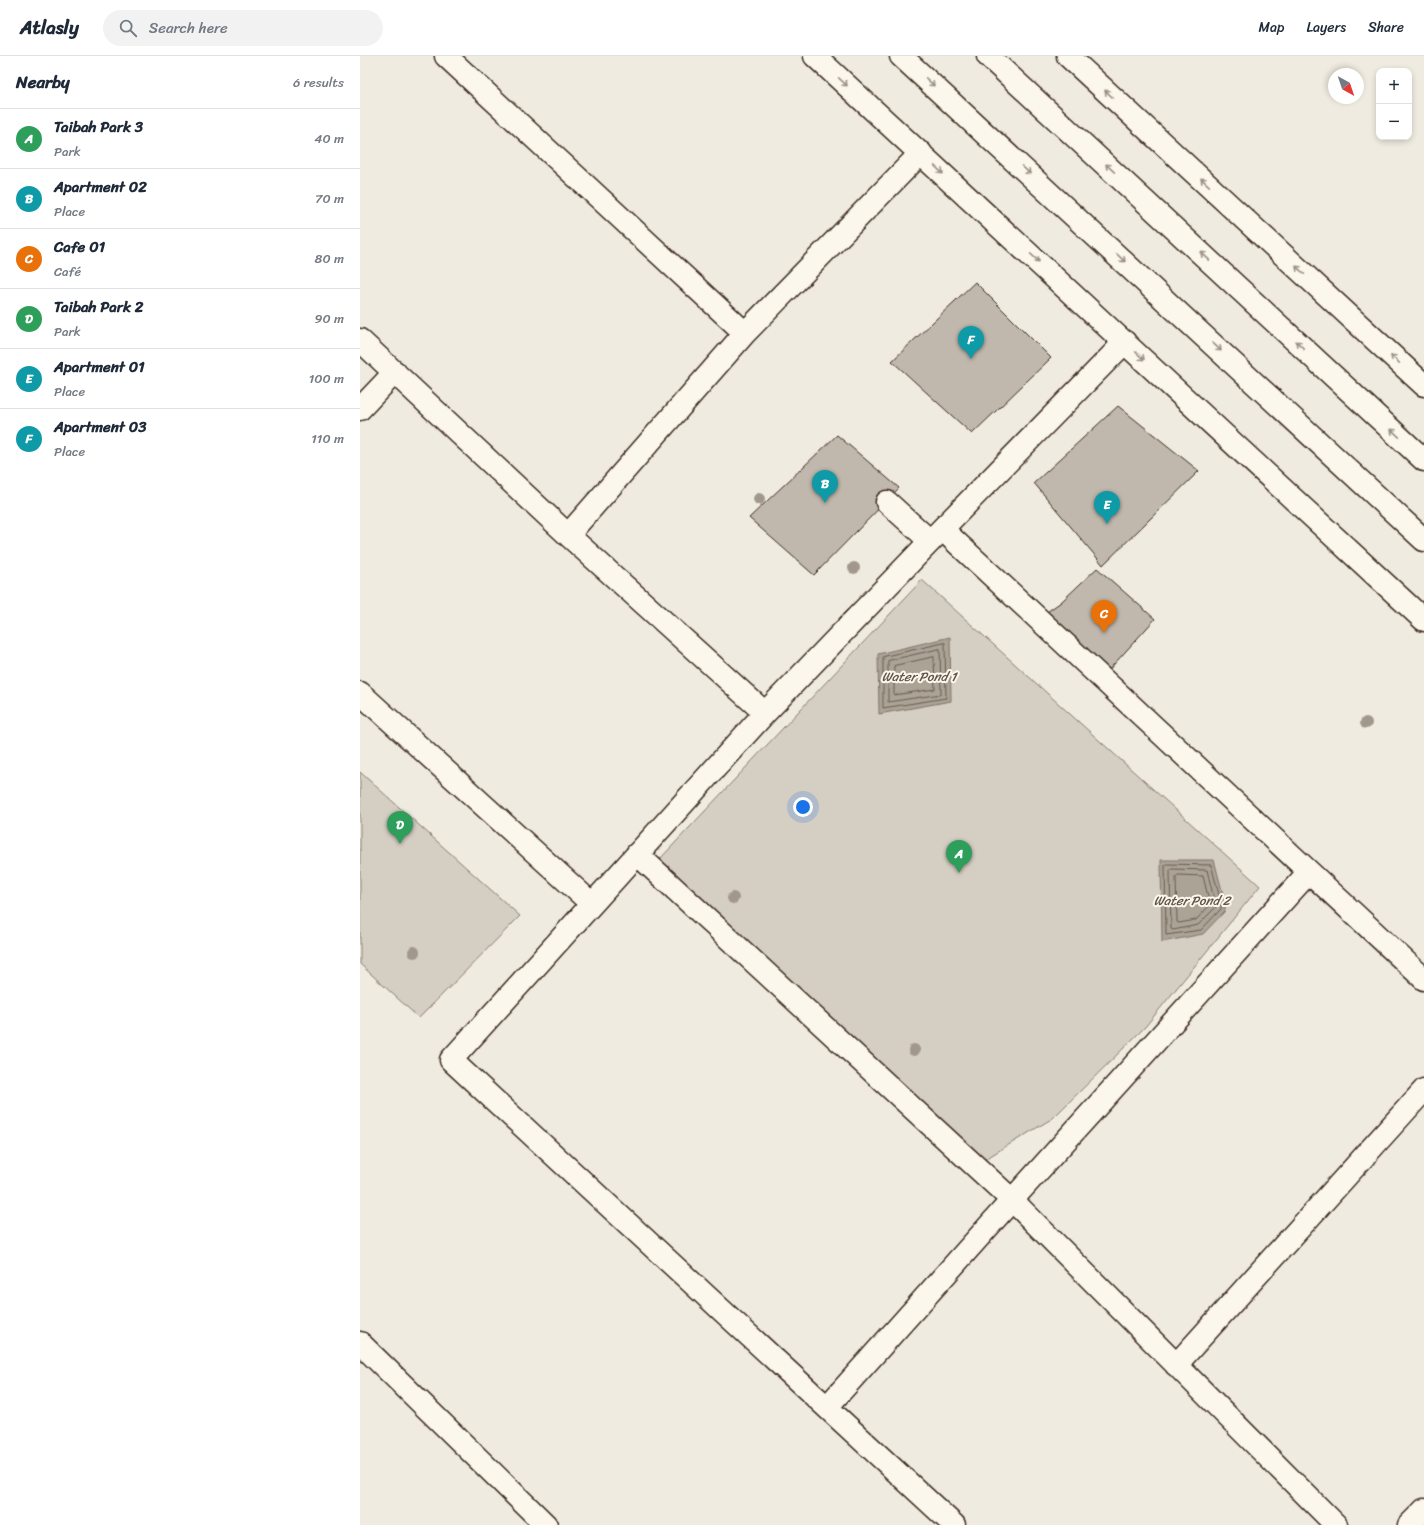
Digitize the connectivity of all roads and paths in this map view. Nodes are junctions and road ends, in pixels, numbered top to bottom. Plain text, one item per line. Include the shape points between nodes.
1 (446, 56) edge
2 (815, 56) edge
3 (901, 56) edge
4 (988, 56) edge
5 (1068, 56) edge
6 (920, 153) junction
7 (745, 333) junction
8 (360, 340) edge
9 (1125, 342) junction
10 (395, 372) junction
11 (1424, 385) edge
12 (360, 409) edge
13 (1424, 460) edge
14 (887, 502) dead end
15 (568, 535) junction
16 (936, 535) junction
17 (1424, 540) edge
18 (1424, 620) edge
19 (360, 693) edge
20 (765, 714) junction
21 (637, 854) junction
22 (1310, 872) junction
23 (592, 904) junction
24 (1424, 979) edge
25 (1424, 1090) edge
26 (1012, 1200) junction
27 (360, 1343) edge
28 (1176, 1365) junction
29 (827, 1407) junction
30 (1424, 1510) edge
31 (546, 1525) edge
32 (954, 1525) edge
33 (1336, 1525) edge
34 (1409, 1525) edge

1 - 7 street
2 -> 6 street
3 -> 17 street
13 -> 4 street
11 -> 5 street
6 - 7 street
6 -> 9 street
7 - 15 street
8 - 10 street
9 - 16 street
9 -> 18 street
10 - 12 street
10 - 15 street
14 - 16 street
15 - 20 street
16 - 20 street
16 - 22 street
19 - 23 street
20 - 21 street
21 - 23 street
21 - 26 street
22 - 24 street
22 - 26 street
23 - 29 street via 452,1060
25 - 28 street
26 - 28 street
26 - 29 street
27 - 31 street
28 - 33 street
29 - 32 street
30 - 34 street

